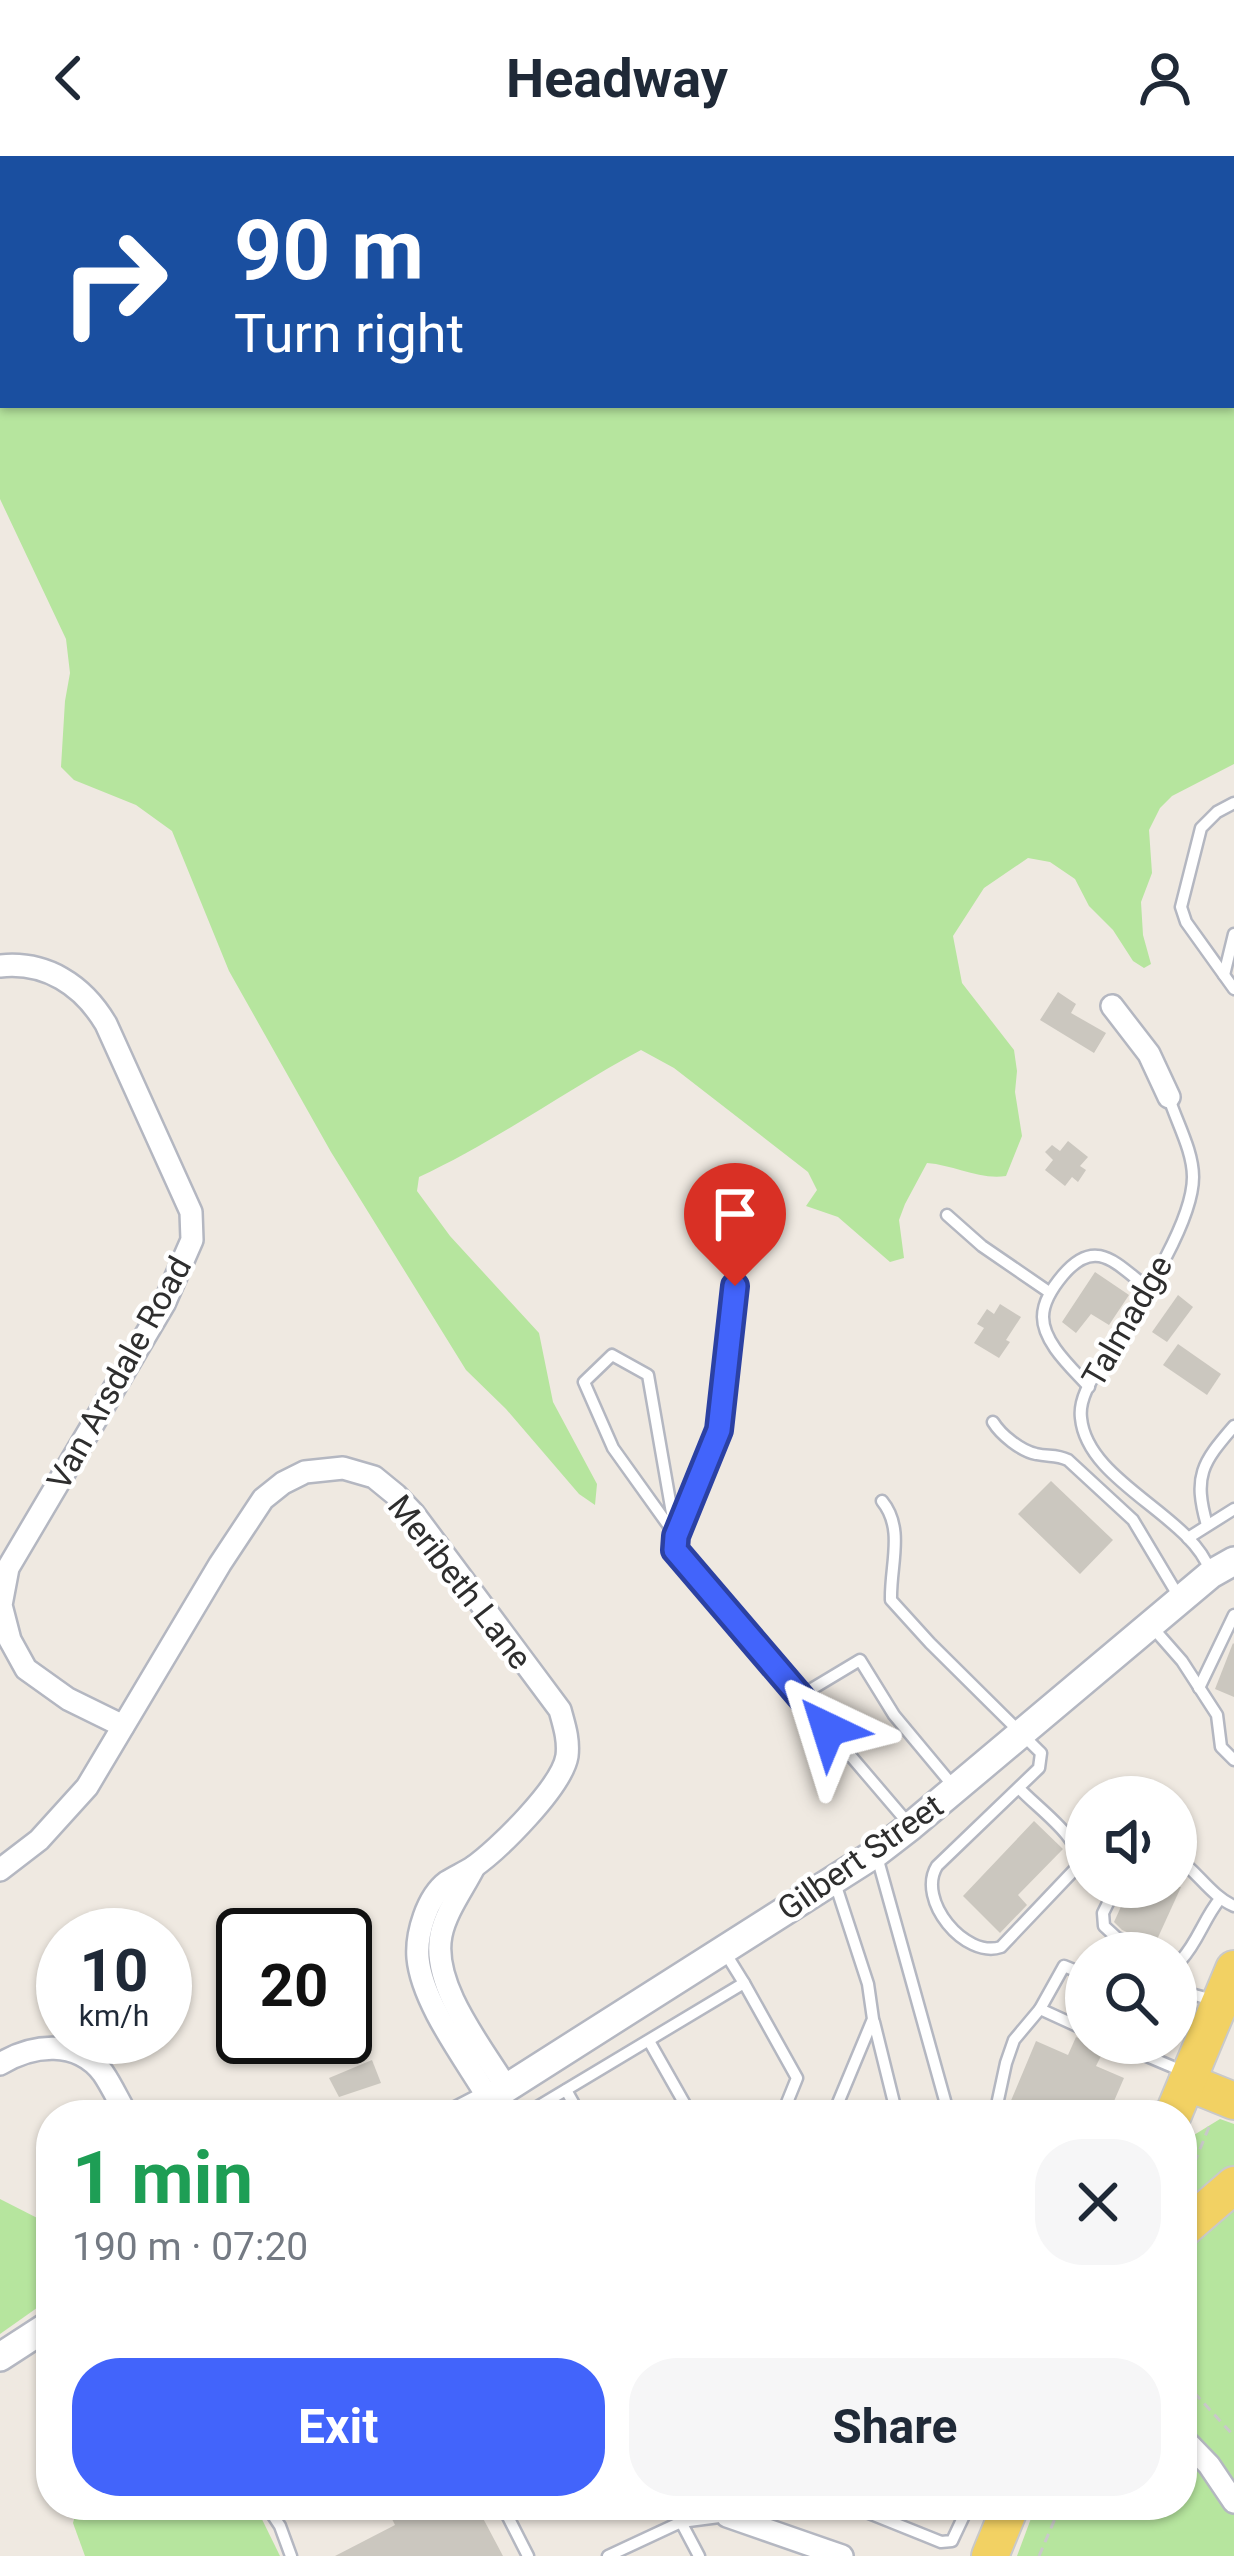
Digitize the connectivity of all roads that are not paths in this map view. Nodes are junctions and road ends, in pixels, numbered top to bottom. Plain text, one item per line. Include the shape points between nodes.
1 (1234, 803) edge
2 (1234, 934) edge
3 (0, 966) edge
4 (1224, 975) junction
5 (1234, 989) edge
6 (1112, 1006) dead end
7 (1168, 1097) joint
8 (947, 1215) dead end
9 (735, 1286) dead end
10 (1148, 1288) junction
11 (1049, 1292) junction
12 (1089, 1387) junction
13 (993, 1422) dead end
14 (1234, 1426) edge
15 (882, 1501) dead end
16 (1234, 1509) edge
17 (1207, 1525) junction
18 (676, 1536) junction
19 (1188, 1538) junction
20 (1222, 1568) edge
21 (1181, 1600) junction
22 (1234, 1615) edge
23 (1150, 1625) junction
24 (1198, 1688) junction
25 (800, 1696) junction
26 (123, 1726) junction
27 (1022, 1734) junction
28 (1234, 1760) edge
29 (1018, 1789) junction
30 (956, 1790) junction
31 (911, 1826) junction
32 (876, 1853) junction
33 (0, 1870) edge
34 (1197, 1875) edge
35 (834, 1879) junction
36 (1220, 1900) junction
37 (1234, 1906) edge
38 (1197, 1935) edge
39 (723, 1949) junction
40 (1065, 1966) edge
41 (744, 1984) junction
42 (1227, 1986) edge
43 (1197, 1995) edge
44 (1040, 2009) junction
45 (873, 2019) junction
46 (1065, 2020) edge
47 (649, 2041) junction
48 (0, 2064) edge
49 (1153, 2064) edge
50 (566, 2090) junction
51 (1183, 2090) edge
52 (497, 2093) junction
53 (118, 2100) edge
54 (485, 2100) edge
55 (549, 2100) edge
56 (572, 2100) edge
57 (682, 2100) edge
58 (788, 2100) edge
59 (839, 2100) edge
60 (893, 2100) edge
61 (946, 2100) edge
62 (998, 2100) edge
63 (1224, 2109) edge
64 (1234, 2186) edge
65 (1197, 2217) edge
66 (36, 2334) edge
67 (0, 2357) edge
68 (1197, 2453) edge
69 (1234, 2501) edge
70 (276, 2520) edge
71 (510, 2520) edge
72 (688, 2520) edge
73 (745, 2520) edge
74 (886, 2520) edge
75 (962, 2520) edge
76 (1000, 2520) edge
77 (681, 2522) junction
78 (291, 2556) edge
79 (528, 2556) edge
80 (608, 2556) edge
81 (699, 2556) edge
82 (842, 2556) edge
83 (990, 2556) edge

1 - 4 lane via 1202,828 1180,907
2 - 4 lane
3 - 26 street, Van Arsdale Road via 57,975 94,1004 191,1212 192,1240 164,1304 8,1568 1,1605 26,1669
4 - 5 lane
6 - 7 street via 1149,1054
7 - 10 lane, Talmadge via 1193,1181 1189,1206
8 - 11 lane
9 - 18 lane via 719,1430
10 - 11 lane via 1112,1261 1086,1255
10 - 12 lane, Talmadge
11 - 12 lane via 1043,1318 1050,1340
12 - 19 lane, Talmadge via 1080,1416 1091,1446
13 - 21 lane via 1034,1454 1068,1460 1133,1520
14 - 17 lane via 1202,1474
15 - 27 lane via 897,1530 891,1600
16 - 17 lane
17 - 19 lane
18 - 18 lane via 613,1448 584,1382 612,1355 648,1375
18 - 25 lane via 675,1550
19 - 20 lane, Talmadge
20 - 21 street, Gilbert Street
21 - 23 street, Gilbert Street
22 - 24 lane
23 - 24 lane
23 - 27 street, Gilbert Street
24 - 28 lane via 1217,1715 1221,1748
25 - 30 lane via 860,1660
25 - 31 lane
26 - 33 street, Meribeth Lane via 87,1787
26 - 52 street, Meribeth Lane via 263,1498 283,1483 343,1468 374,1477 414,1514 560,1710 568,1736 559,1778 474,1867 443,1884 418,1940 435,2007
27 - 29 lane via 1041,1753 1039,1768
27 - 30 street, Gilbert Street
29 - 29 lane via 931,1876 937,1911 968,1942 990,1951 1079,1865 1071,1838
30 - 31 street, Gilbert Street
31 - 32 street, Gilbert Street
32 - 35 street, Gilbert Street
32 - 61 lane
34 - 36 lane
35 - 39 street, Gilbert Street
35 - 45 lane
36 - 37 lane
36 - 38 lane
39 - 41 lane
39 - 52 street, Gilbert Street
40 - 44 lane
41 - 47 lane
41 - 58 lane via 797,2078
42 - 43 lane
42 - 51 main road
44 - 46 lane
44 - 62 lane via 1014,2040
45 - 59 lane
45 - 60 lane
47 - 50 lane
47 - 57 lane
48 - 53 street via 39,2048 74,2051 102,2072
49 - 51 lane
50 - 55 lane
50 - 56 lane
51 - 63 main road
52 - 54 street, Gilbert Street
64 - 65 main road
66 - 67 street
68 - 69 street
70 - 78 lane
71 - 79 lane
72 - 77 lane
73 - 82 street
74 - 75 lane via 940,2542 952,2541
76 - 83 main road
77 - 80 lane
77 - 81 lane

